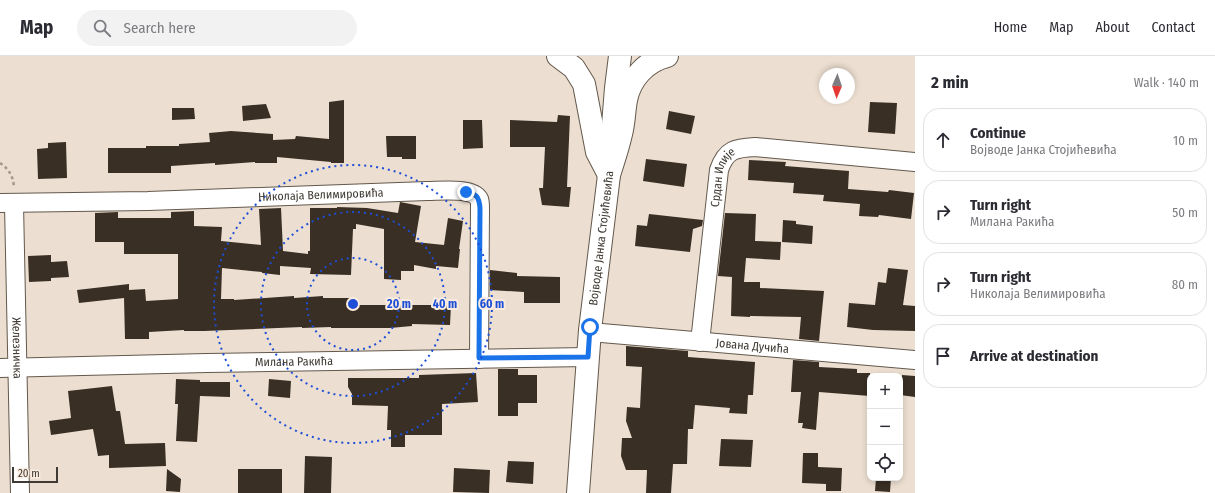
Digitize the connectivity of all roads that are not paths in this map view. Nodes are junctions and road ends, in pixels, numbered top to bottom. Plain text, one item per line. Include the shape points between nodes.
1 (558, 56) edge
2 (620, 56) edge
3 (668, 56) edge
4 (915, 162) edge
5 (609, 175) junction
6 (7, 204) edge
7 (590, 332) junction
8 (700, 342) junction
9 (588, 357) junction
10 (479, 358) junction
11 (915, 360) edge
12 (18, 367) junction
13 (0, 368) edge
14 (20, 493) edge
15 (578, 493) edge

1 - 5 street via 574,68 584,84 598,152
2 - 5 street, Војводе Јанка Стојићевића
3 - 5 street via 651,63 635,76 626,99 622,133
4 - 8 street, Срдан Илије via 756,147 738,148 727,155 719,170
5 - 7 street, Војводе Јанка Стојићевића
6 - 10 street, Николаја Велимировића via 454,190 473,193 479,199 480,208
6 - 12 street, Железничка
7 - 8 street, Јована Дучића
7 - 9 street, Војводе Јанка Стојићевића
8 - 11 street, Јована Дучића
9 - 10 street, Милана Ракића
9 - 15 street, Војводе Јанка Стојићевића
10 - 12 street, Милана Ракића
12 - 13 street, Милана Ракића
12 - 14 street, Железничка

